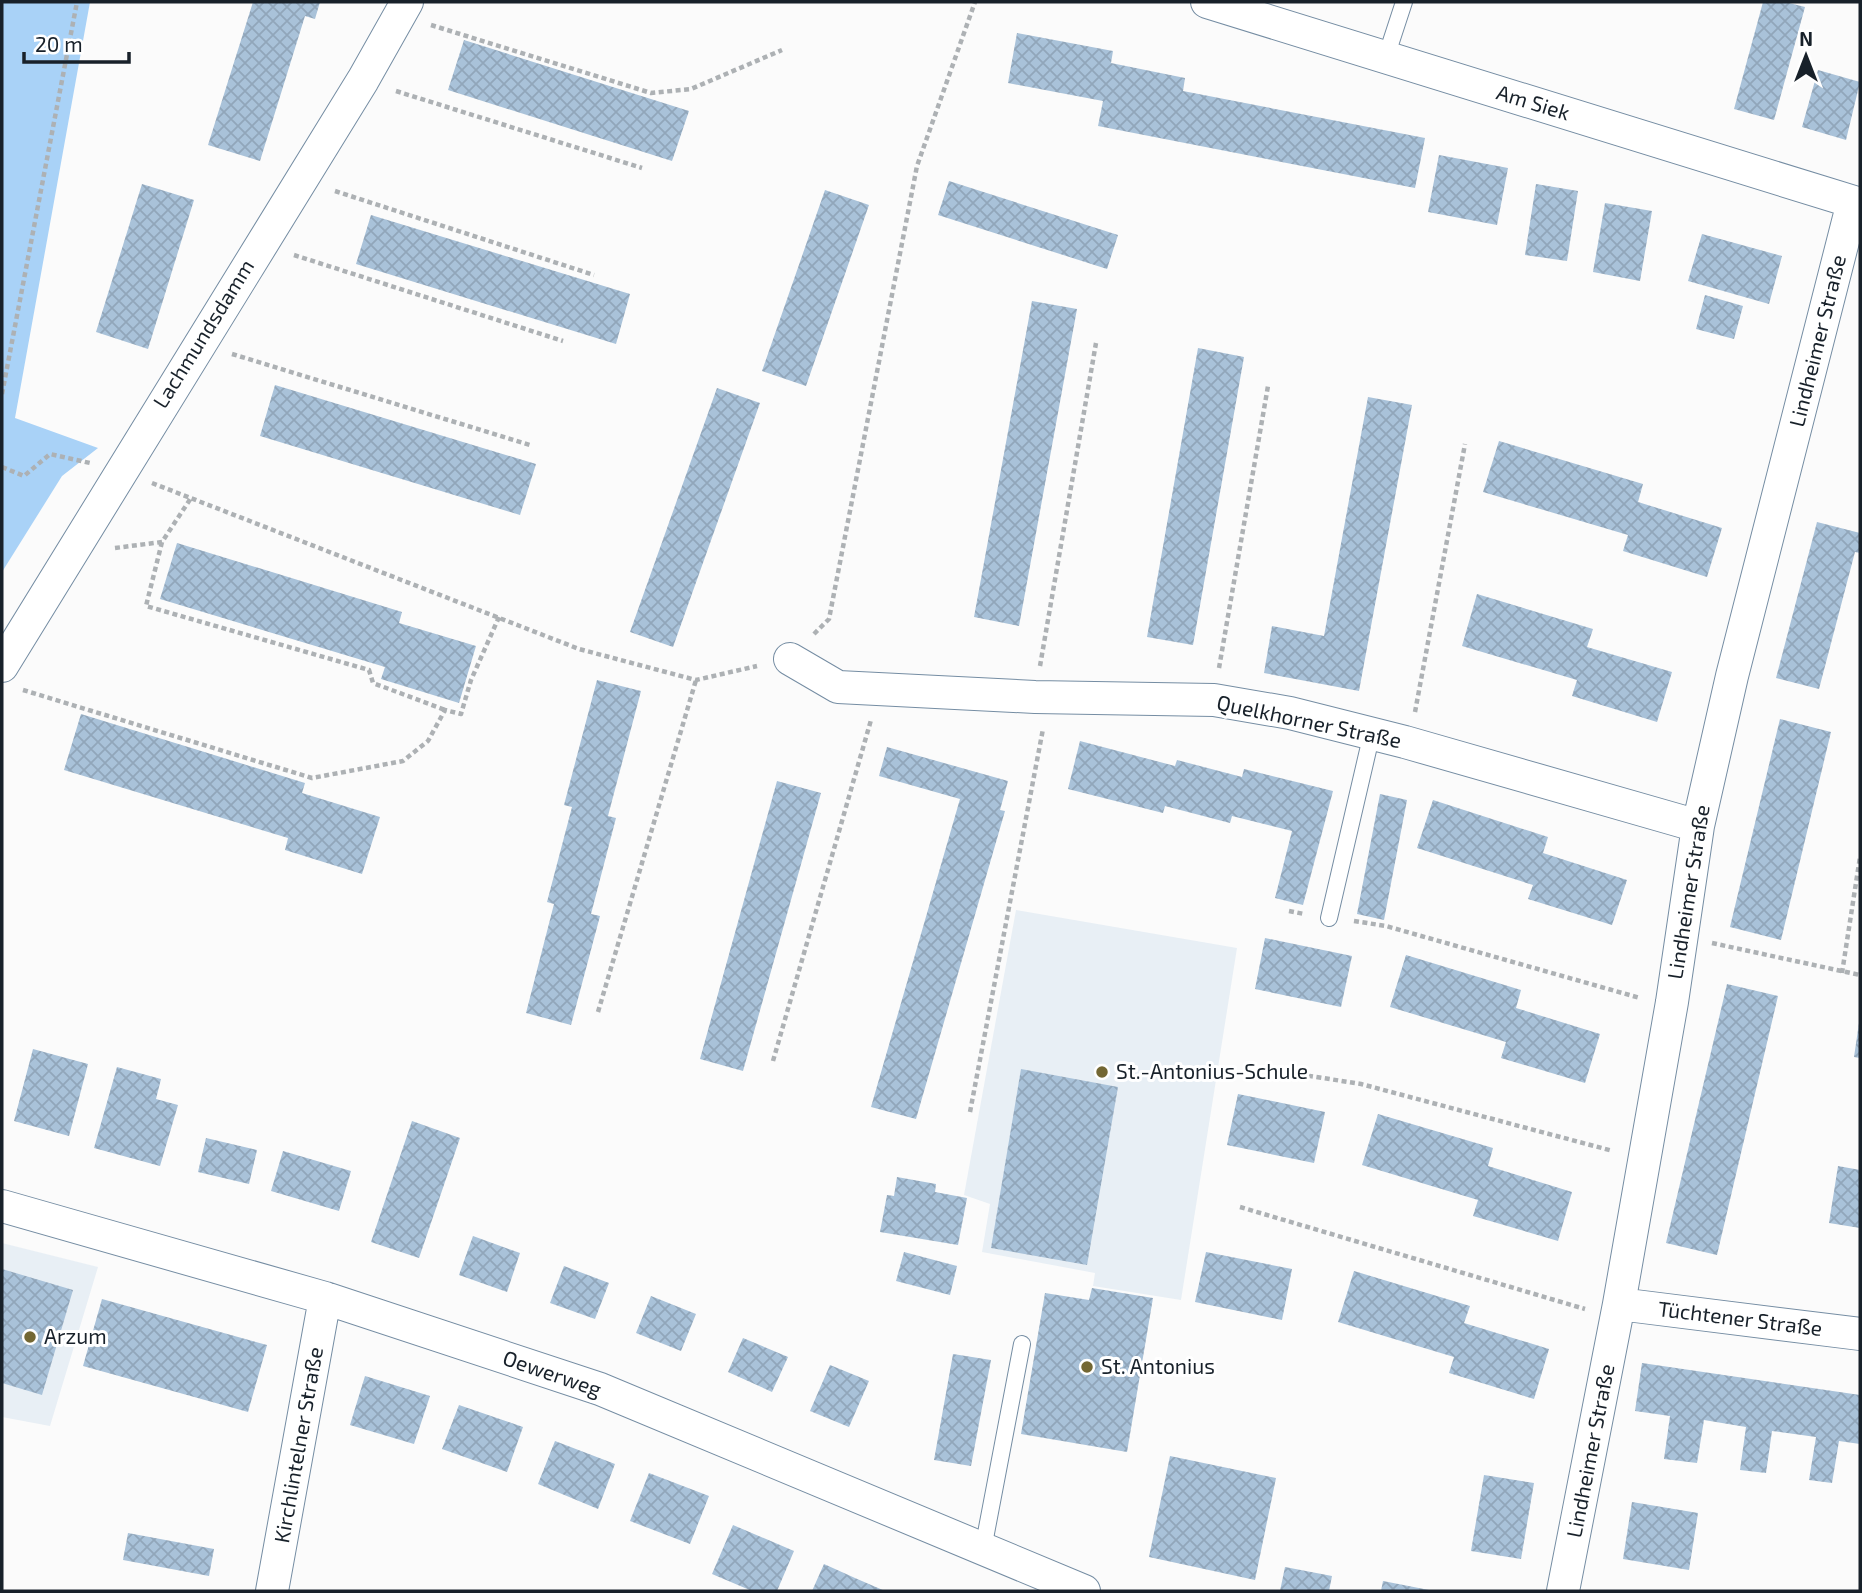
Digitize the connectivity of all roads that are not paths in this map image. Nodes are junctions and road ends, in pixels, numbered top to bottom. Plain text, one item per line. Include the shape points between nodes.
1 (1207, 2) edge
2 (1404, 2) edge
3 (404, 8) edge
4 (1386, 57) junction
5 (1857, 203) edge
6 (790, 659) road end
7 (8, 677) edge
8 (1372, 733) junction
9 (1698, 826) junction
10 (1329, 918) road end
11 (2, 1206) edge
12 (325, 1298) junction
13 (1618, 1311) junction
14 (1860, 1334) edge
15 (1022, 1344) dead end
16 (983, 1549) junction
17 (272, 1591) edge
18 (1084, 1591) edge
19 (1563, 1591) edge

1 - 4 street, Am Siek
2 - 4 lane
3 - 7 street, Lachmundsdamm via 70,555
4 - 5 street, Am Siek
5 - 9 street, Lindheimer Straße via 1735,663
6 - 8 street, Quelkhorner Straße via 838,687 1214,700
8 - 9 street, Quelkhorner Straße
8 - 10 lane
9 - 13 street, Lindheimer Straße
11 - 12 street, Oewerweg
12 - 16 street, Oewerweg via 600,1389
12 - 17 street, Kirchlintelner Straße
13 - 14 street, Tüchtener Straße
13 - 19 street, Lindheimer Straße
15 - 16 lane
16 - 18 street, Oewerweg

